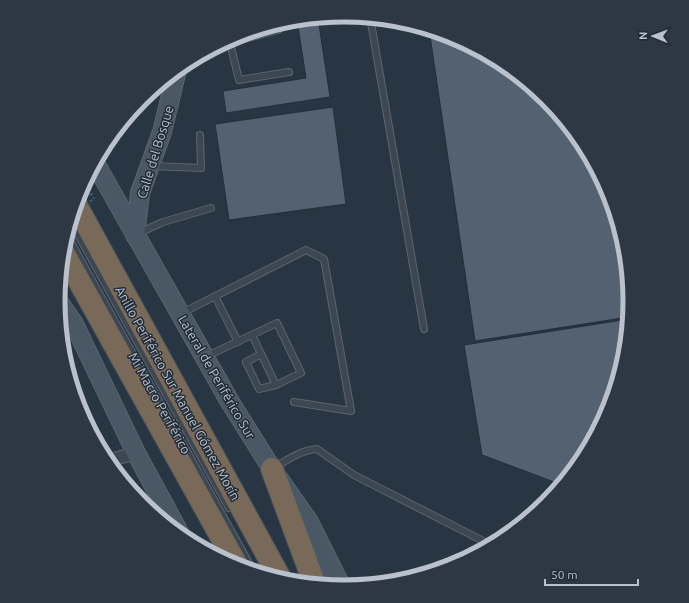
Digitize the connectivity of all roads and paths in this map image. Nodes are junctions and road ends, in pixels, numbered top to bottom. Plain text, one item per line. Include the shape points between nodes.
1 (371, 23) edge
2 (231, 46) edge
3 (289, 72) dead end
4 (175, 79) edge
5 (200, 135) dead end
6 (150, 166) junction
7 (98, 169) edge
8 (85, 202) edge
9 (212, 208) dead end
10 (75, 230) edge
11 (135, 235) junction
12 (71, 242) edge
13 (68, 261) edge
14 (215, 296) junction
15 (180, 314) junction
16 (68, 325) edge
17 (424, 329) dead end
18 (252, 335) junction
19 (238, 342) junction
20 (261, 354) junction
21 (205, 357) junction
22 (276, 385) junction
23 (294, 402) dead end
24 (136, 453) junction
25 (114, 459) edge
26 (272, 469) junction
27 (232, 514) dead end
28 (174, 523) edge
29 (486, 543) edge
30 (233, 558) edge
31 (250, 564) edge
32 (277, 572) edge
33 (313, 579) edge
34 (338, 581) edge

1 - 17 lane
2 - 3 lane via 239,80
4 - 6 street, Calle del Bosque via 162,132
5 - 6 lane via 201,168
6 - 11 street, Calle del Bosque via 140,193
7 - 11 street, Lateral de Periférico Sur
8 - 32 highway, Anillo Periférico Sur Manuel Gómez Morín
9 - 11 lane via 163,222
10 - 27 lane, Mi Macro Periférico
11 - 15 street, Lateral de Periférico Sur
12 - 31 lane, Mi Macro Periférico
13 - 30 highway
14 - 15 lane
14 - 19 lane
14 - 23 lane via 306,250 324,259 351,411
15 - 21 street, Lateral de Periférico Sur
16 - 24 street
18 - 19 lane
18 - 20 lane
18 - 22 lane via 277,323 301,373
19 - 21 lane
20 - 22 lane
20 - 22 lane via 246,362 259,389
21 - 26 street, Lateral de Periférico Sur
24 - 25 street
24 - 28 street
26 - 29 lane via 288,459 317,449 354,474
26 - 33 highway
26 - 34 street, Lateral de Periférico Sur via 309,522

